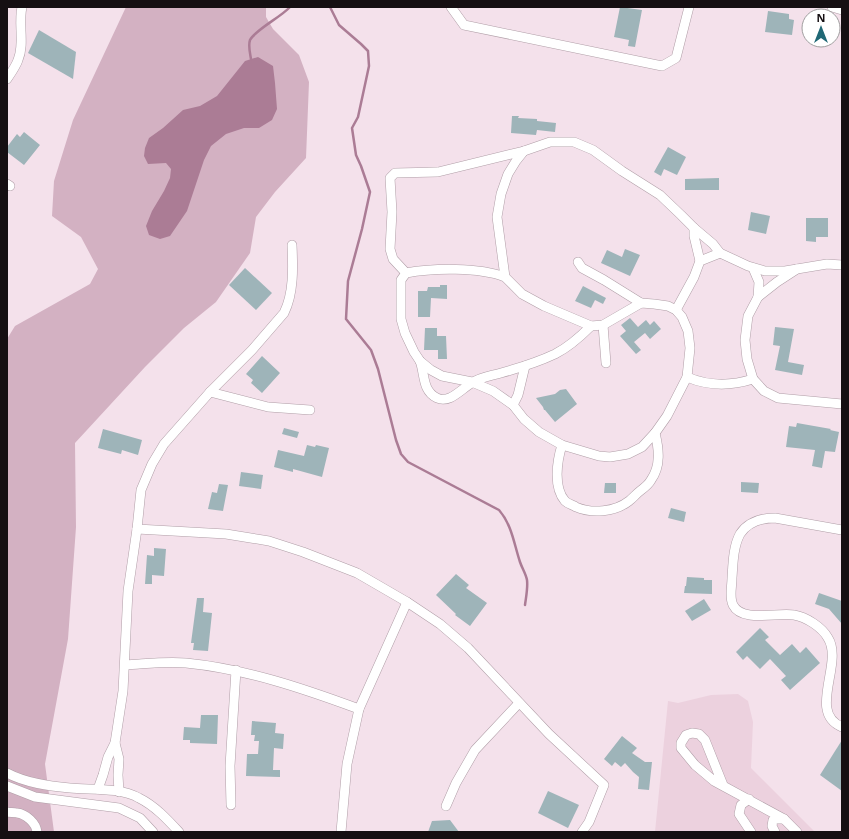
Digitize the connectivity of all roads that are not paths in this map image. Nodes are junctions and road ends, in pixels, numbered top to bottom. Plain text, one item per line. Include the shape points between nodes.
1 (22, 7) edge
2 (451, 7) edge
3 (689, 7) edge
4 (832, 7) edge
5 (842, 10) edge
6 (7, 79) edge
7 (524, 151) junction
8 (694, 228) junction
9 (292, 245) dead end
10 (720, 253) junction
11 (700, 261) junction
12 (578, 262) dead end
13 (842, 265) edge
14 (753, 268) junction
15 (797, 269) junction
16 (406, 273) junction
17 (505, 277) junction
18 (758, 297) junction
19 (641, 303) junction
20 (676, 310) junction
21 (603, 325) junction
22 (591, 326) junction
23 (420, 361) junction
24 (606, 364) dead end
25 (525, 366) junction
26 (687, 377) junction
27 (753, 379) junction
28 (472, 382) junction
29 (210, 392) junction
30 (842, 404) edge
31 (513, 405) junction
32 (310, 410) dead end
33 (655, 433) junction
34 (562, 445) junction
35 (137, 529) junction
36 (842, 530) edge
37 (407, 602) junction
38 (125, 664) junction
39 (236, 670) junction
40 (519, 703) junction
41 (359, 709) junction
42 (842, 727) edge
43 (115, 743) junction
44 (7, 773) edge
45 (723, 785) junction
46 (7, 786) edge
47 (98, 789) junction
48 (119, 792) junction
49 (748, 799) junction
50 (231, 805) dead end
51 (446, 806) dead end
52 (7, 812) edge
53 (784, 819) junction
54 (37, 832) edge
55 (153, 832) edge
56 (179, 832) edge
57 (341, 832) edge
58 (582, 832) edge
59 (751, 832) edge
60 (775, 832) edge
61 (797, 832) edge

1 - 6 street via 19,59
2 - 3 street via 464,25 662,66 676,58
4 - 5 street
7 - 8 street via 550,142 574,142 582,145 660,195
7 - 16 street via 438,172 395,173 390,178 390,249 393,260
7 - 17 street via 508,174 497,217
8 - 10 street
8 - 11 street
9 - 29 street via 291,287 284,313
10 - 11 street
10 - 14 street
11 - 20 street
12 - 19 street via 582,268
13 - 15 street via 827,264
14 - 15 street via 765,272
14 - 18 street via 760,282
15 - 18 street
16 - 17 street via 419,270 474,271
16 - 23 street via 401,280 401,319 409,342
17 - 22 street via 522,294
18 - 27 street via 748,316 745,340
19 - 20 street via 668,306
19 - 21 street
20 - 26 street via 682,316 688,331 690,348
21 - 22 street
21 - 24 street
22 - 25 street via 577,341 555,354
23 - 28 street via 442,376
23 - 28 street via 425,385 438,399 457,394
25 - 28 street
25 - 31 street
26 - 27 street via 717,384
26 - 33 street
27 - 30 street via 764,391 778,398
28 - 31 street via 493,391
29 - 32 street via 268,407
29 - 35 street via 164,444 152,464 141,490
31 - 34 street via 539,432
33 - 34 street via 642,447 628,454 610,457
33 - 34 street via 659,454 651,481 628,502 616,508 596,511 580,509 566,502 560,491 558,474
35 - 37 street via 226,534 270,541 357,573
35 - 38 street via 128,591
36 - 42 street via 774,518 764,518 751,523 741,533 735,547 730,595 734,607 742,613 756,617 794,615 806,619 828,637 832,647 832,660 826,708 832,720
37 - 40 street via 440,624 468,648
37 - 41 street
38 - 39 street via 184,663
38 - 43 street
39 - 41 street via 298,687
39 - 50 street via 230,766
40 - 51 street via 475,750
40 - 58 street via 604,785 589,822
41 - 57 street via 347,764
43 - 47 street
43 - 48 street
44 - 47 street via 42,784
45 - 45 street via 706,740 699,734 686,735 681,743 684,753 714,781
45 - 49 street
46 - 55 street via 35,797 120,808 140,818
47 - 48 street
48 - 56 street via 130,794 152,806
49 - 53 street
49 - 59 street via 741,805 739,814
52 - 54 street via 19,813 29,818
53 - 60 street via 773,820
53 - 61 street

